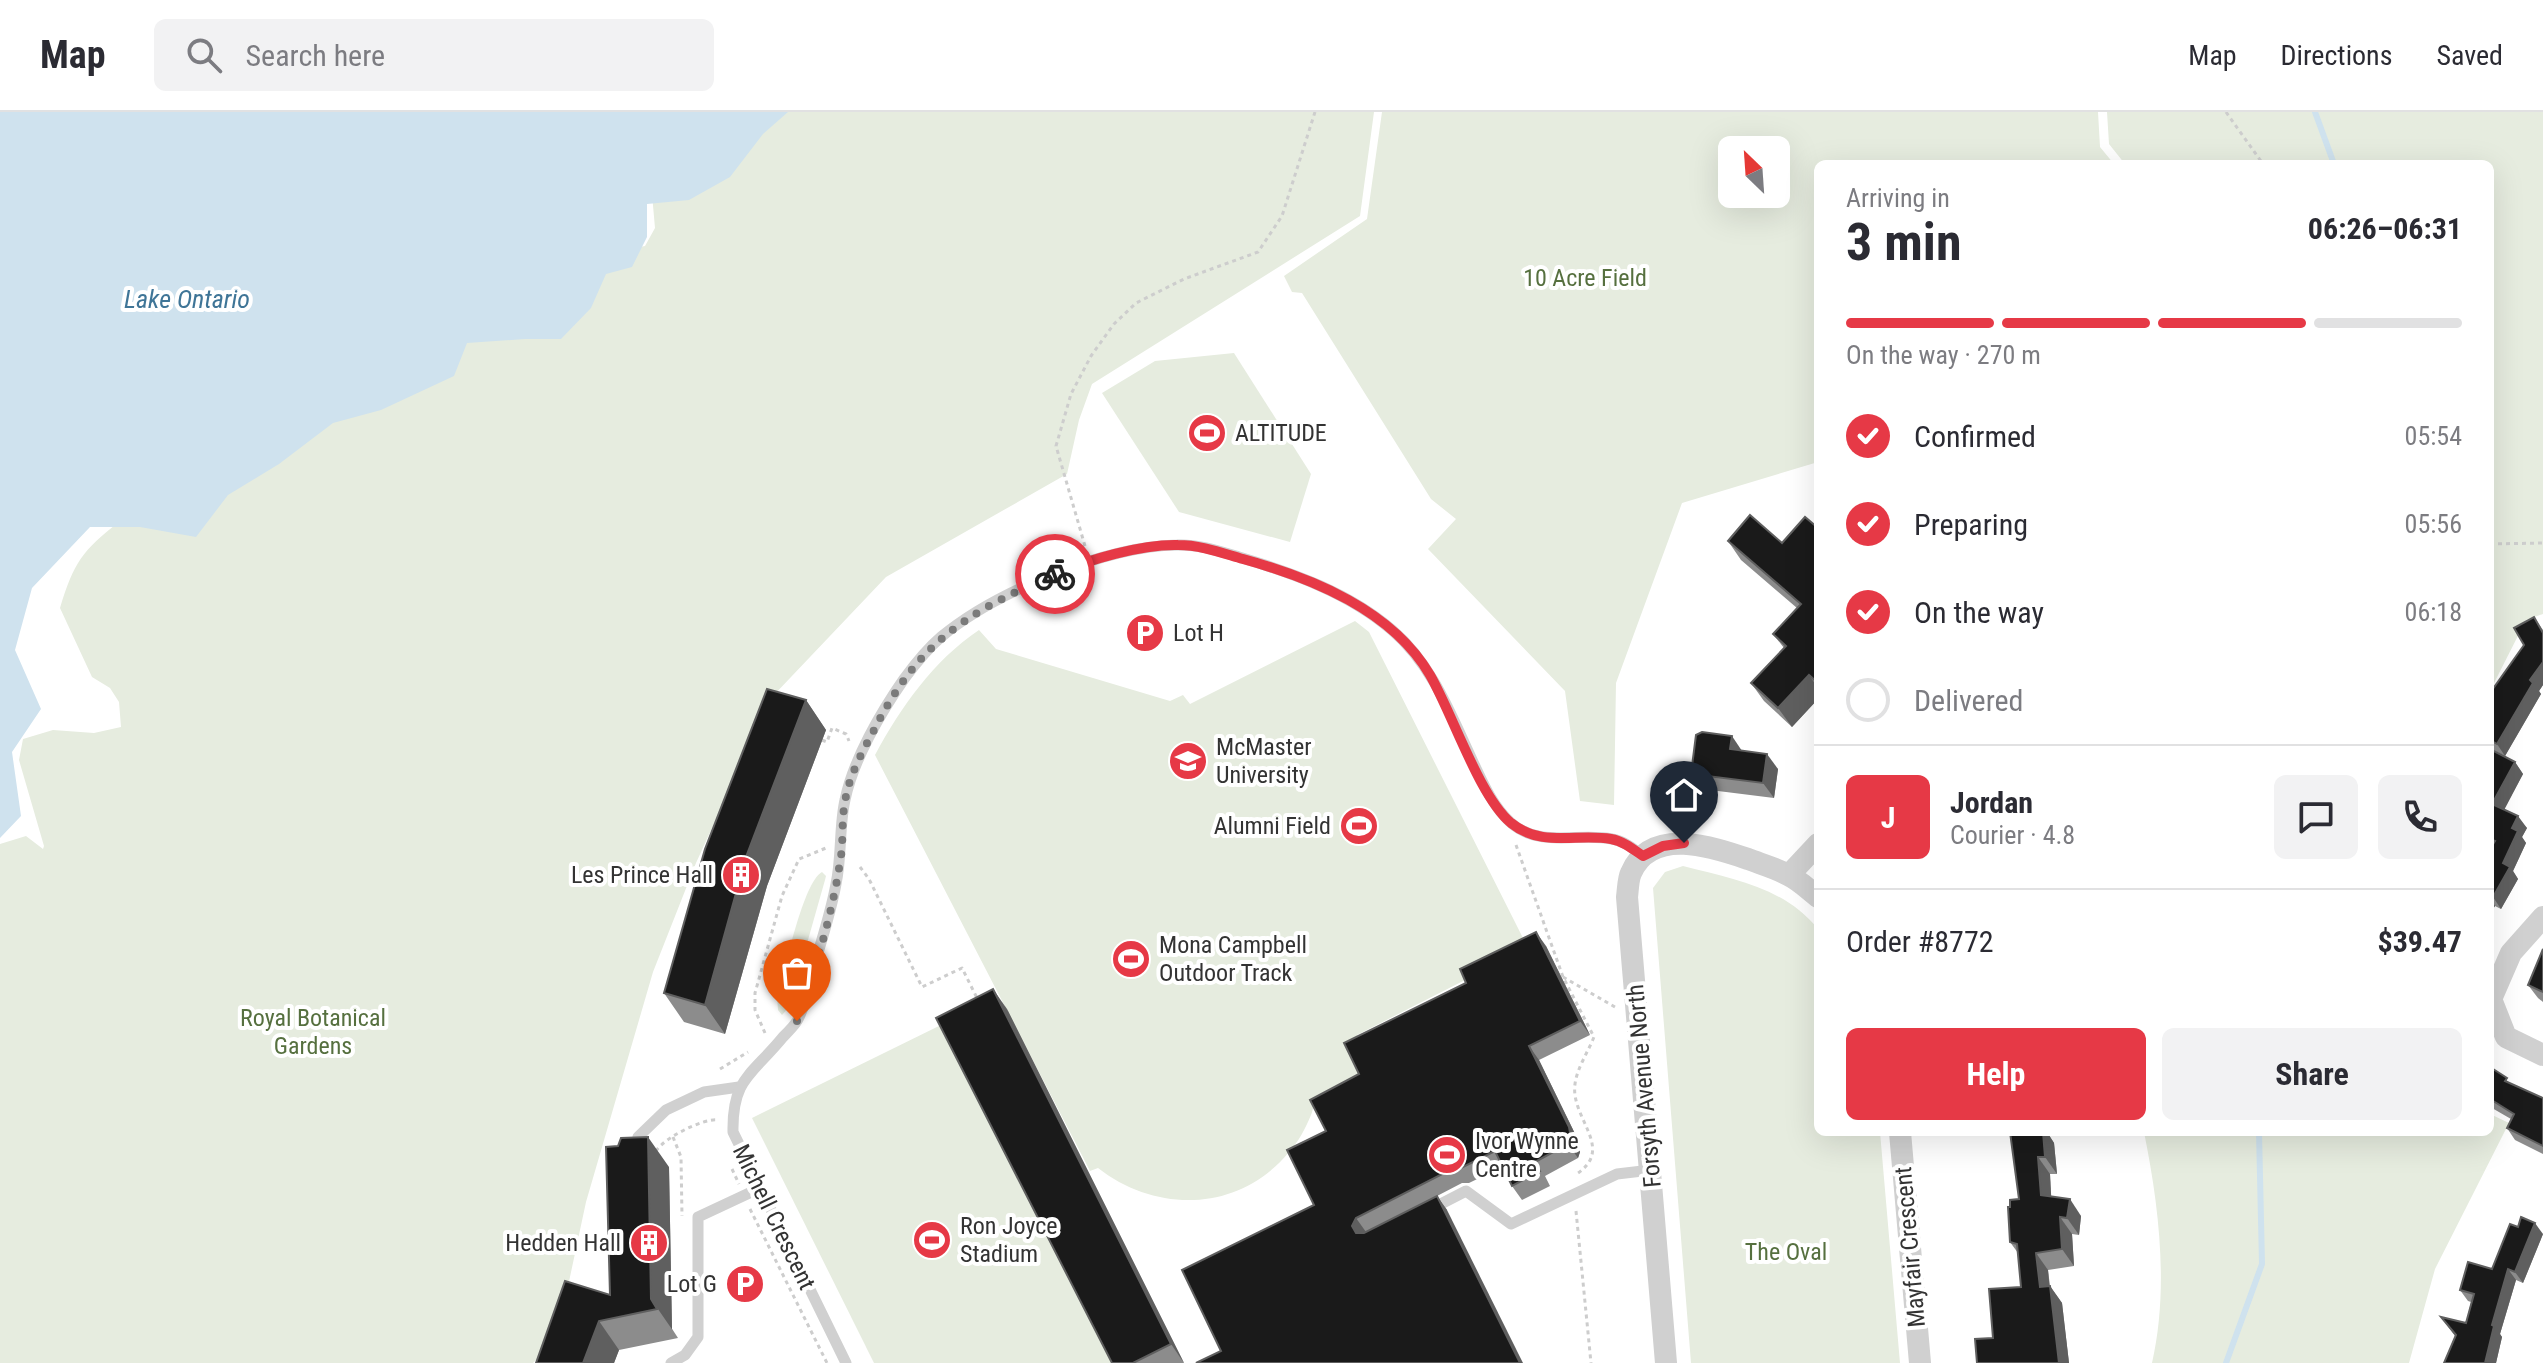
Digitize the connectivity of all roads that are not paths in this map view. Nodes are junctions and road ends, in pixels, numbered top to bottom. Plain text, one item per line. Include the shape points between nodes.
1 (1814, 848) edge
2 (1643, 856) junction
3 (1789, 875) junction
4 (1814, 894) edge
5 (2543, 917) edge
6 (2494, 992) edge
7 (2494, 1007) edge
8 (2543, 1055) edge
9 (739, 1087) junction
10 (1900, 1136) edge
11 (633, 1166) edge
12 (1652, 1170) junction
13 (760, 1188) junction
14 (1425, 1212) edge
15 (671, 1363) edge
16 (846, 1363) edge
17 (1666, 1363) edge
18 (1920, 1363) edge

1 - 3 street
2 - 3 street via 1684,843
2 - 9 lane via 1611,838 1545,837 1510,822 1491,800 1419,658 1391,629 1311,582 1212,549 1177,545 1090,561 1025,587 962,622 931,647 903,681 863,752 845,800 833,899 797,1021
2 - 12 street, Forsyth Avenue North via 1630,873 1627,897
3 - 4 street
5 - 6 street via 2511,953
7 - 8 street via 2506,1037
9 - 11 lane via 704,1092 666,1110 638,1137
9 - 13 lane, Michell Crescent via 733,1132
10 - 18 street, Mayfair Crescent
12 - 14 lane via 1617,1174 1511,1224 1466,1191
12 - 17 street, Forsyth Avenue North
13 - 15 lane via 698,1217 698,1337
13 - 16 lane, Michell Crescent

